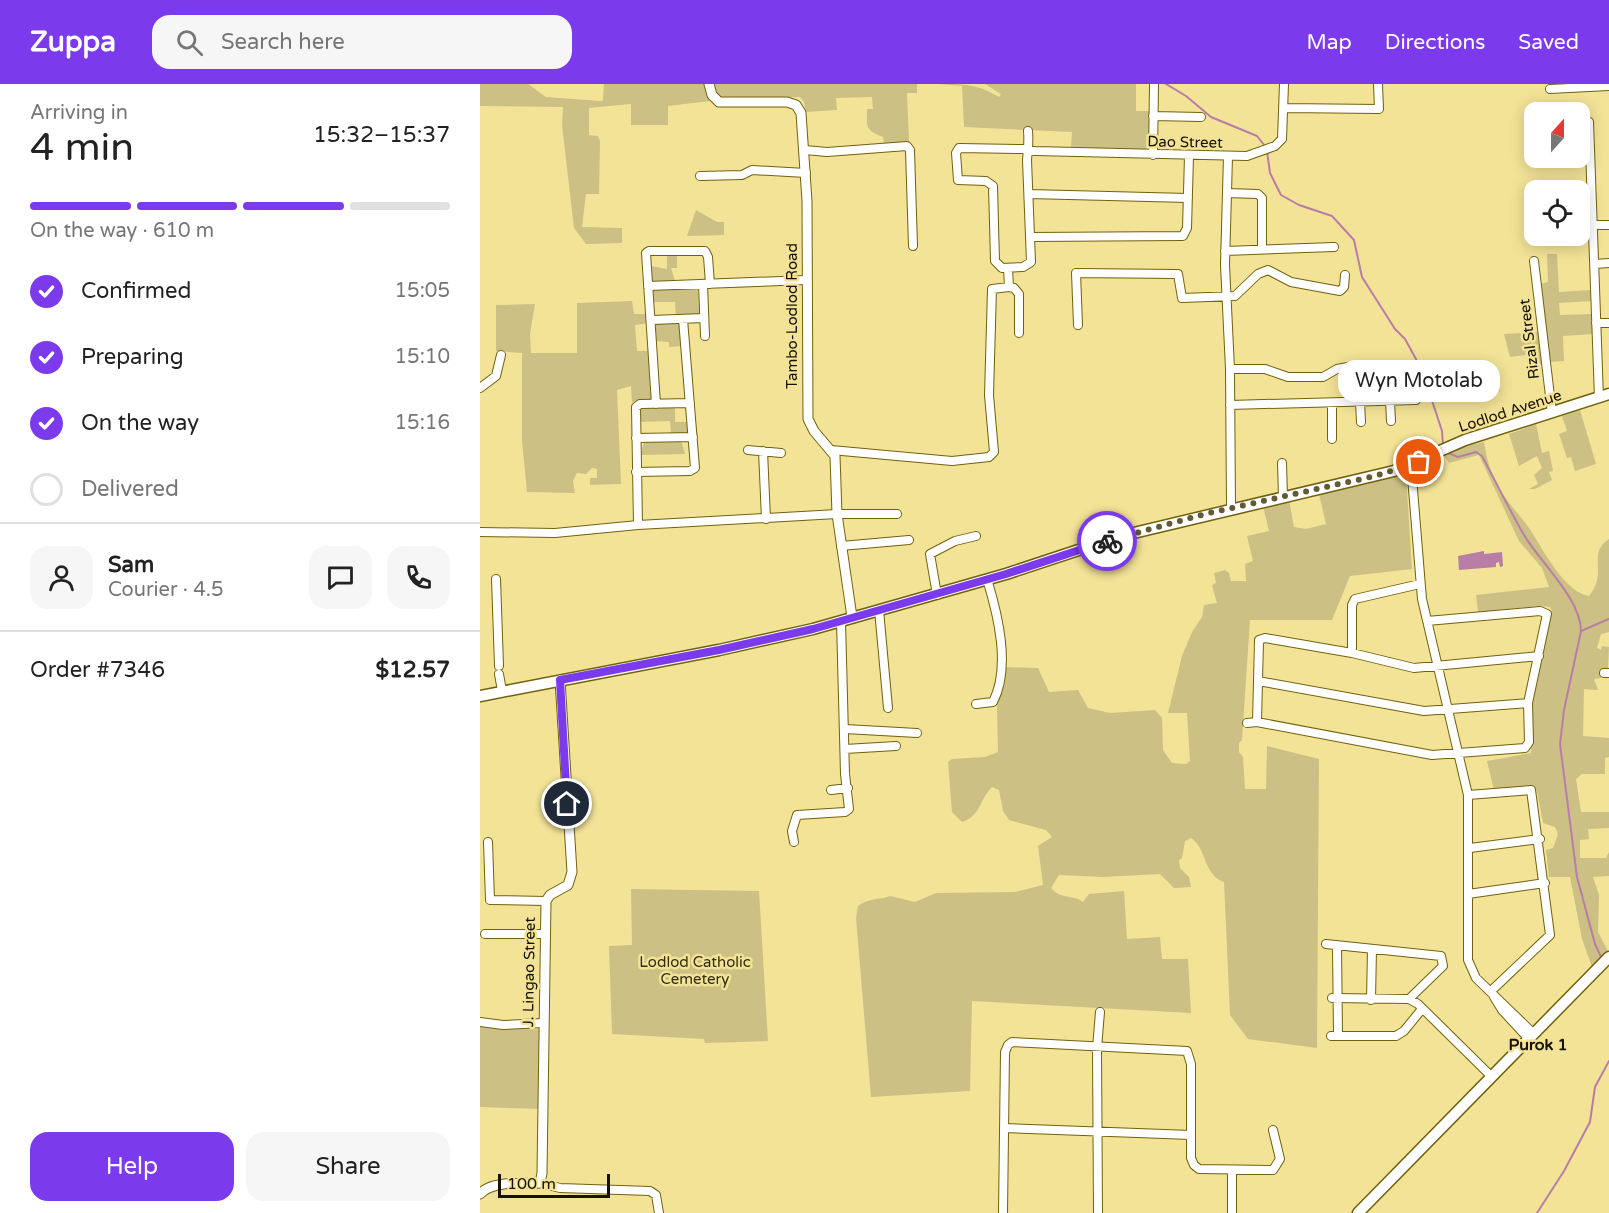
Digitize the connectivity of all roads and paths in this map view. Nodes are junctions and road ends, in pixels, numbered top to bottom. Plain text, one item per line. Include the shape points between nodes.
1 (709, 84) edge
2 (1284, 84) edge
3 (1377, 84) edge
4 (1154, 85) edge
5 (1609, 86) edge
6 (1550, 89) dead end
7 (1284, 108) junction
8 (1153, 116) junction
9 (1201, 117) dead end
10 (1028, 131) dead end
11 (1029, 149) junction
12 (805, 150) junction
13 (1153, 155) junction
14 (1189, 156) junction
15 (1228, 156) junction
16 (1590, 163) edge
17 (806, 173) junction
18 (700, 176) dead end
19 (1227, 193) junction
20 (1029, 194) junction
21 (1188, 198) junction
22 (1593, 225) junction
23 (1609, 225) edge
24 (1030, 237) junction
25 (913, 246) dead end
26 (1334, 247) dead end
27 (1262, 249) junction
28 (1225, 251) junction
29 (1534, 261) dead end
30 (1609, 263) edge
31 (1594, 264) junction
32 (1008, 268) junction
33 (1345, 274) dead end
34 (807, 280) junction
35 (706, 284) junction
36 (648, 286) junction
37 (1009, 287) junction
38 (1227, 297) junction
39 (704, 318) junction
40 (683, 319) junction
41 (652, 320) junction
42 (1596, 323) junction
43 (1609, 323) edge
44 (1078, 325) dead end
45 (1019, 333) dead end
46 (705, 336) dead end
47 (501, 355) dead end
48 (1353, 366) dead end
49 (1230, 369) junction
50 (480, 388) edge
51 (1604, 396) edge
52 (1416, 400) dead end
53 (1390, 401) junction
54 (1332, 402) junction
55 (1360, 402) junction
56 (690, 403) junction
57 (656, 404) junction
58 (1230, 405) junction
59 (1552, 413) junction
60 (1391, 421) dead end
61 (1361, 422) dead end
62 (693, 437) junction
63 (636, 438) junction
64 (1332, 439) dead end
65 (748, 450) dead end
66 (831, 450) junction
67 (763, 452) junction
68 (781, 453) dead end
69 (1282, 463) dead end
70 (1411, 465) junction
71 (636, 472) junction
72 (1283, 497) junction
73 (1231, 508) junction
74 (837, 514) junction
75 (897, 514) dead end
76 (766, 519) junction
77 (638, 525) junction
78 (480, 532) edge
79 (976, 536) dead end
80 (909, 540) dead end
81 (841, 546) junction
82 (496, 579) dead end
83 (987, 579) junction
84 (1420, 584) junction
85 (937, 594) junction
86 (879, 610) junction
87 (852, 617) junction
88 (840, 621) junction
89 (1427, 621) junction
90 (1352, 653) junction
91 (1539, 656) junction
92 (1438, 667) junction
93 (560, 680) junction
94 (1258, 681) junction
95 (502, 691) junction
96 (480, 696) edge
97 (1528, 703) junction
98 (976, 704) dead end
99 (888, 708) dead end
100 (1449, 710) junction
101 (1257, 722) junction
102 (1247, 723) dead end
103 (844, 729) junction
104 (917, 733) dead end
105 (896, 746) dead end
106 (845, 749) junction
107 (1459, 753) junction
108 (848, 788) junction
109 (831, 790) dead end
110 (1468, 795) junction
111 (1539, 839) junction
112 (488, 842) dead end
113 (794, 842) dead end
114 (1470, 848) junction
115 (1545, 884) junction
116 (1468, 894) junction
117 (546, 901) junction
118 (485, 934) dead end
119 (544, 934) junction
120 (1326, 944) dead end
121 (1337, 945) junction
122 (1372, 948) junction
123 (1609, 957) edge
124 (1491, 991) junction
125 (1334, 998) junction
126 (1409, 999) junction
127 (1371, 1000) junction
128 (1422, 1009) junction
129 (1100, 1012) dead end
130 (480, 1022) edge
131 (543, 1023) junction
132 (1531, 1036) junction
133 (1097, 1048) junction
134 (1492, 1077) junction
135 (1005, 1128) junction
136 (1097, 1130) junction
137 (1273, 1130) dead end
138 (1191, 1135) junction
139 (1232, 1171) junction
140 (540, 1183) junction
141 (481, 1193) edge
142 (659, 1213) edge
143 (1003, 1213) edge
144 (1098, 1213) edge
145 (1232, 1213) edge
146 (1358, 1213) edge

1 - 12 street, Tambo-Lodlod Road via 716,102 796,105 801,113
2 - 7 street, Dao Street
3 - 7 street via 1379,109
4 - 8 street
5 - 6 street
7 - 15 street, Dao Street via 1283,137 1275,146 1252,155
8 - 9 street
8 - 13 street
10 - 11 street
11 - 13 street, Dao Street
11 - 20 street
11 - 32 street, Dao Street via 961,147 956,153 958,180 992,184 995,261 999,267
12 - 17 street, Tambo-Lodlod Road
12 - 25 street via 907,146
13 - 14 street, Dao Street
14 - 15 street, Dao Street
14 - 21 street
15 - 19 street
16 - 22 street
17 - 18 street via 750,170 742,175
17 - 34 street, Tambo-Lodlod Road
19 - 27 street via 1258,194 1262,198
19 - 28 street
20 - 21 street
20 - 24 street
21 - 24 street via 1187,230 1181,236
22 - 23 street
22 - 31 street
24 - 32 street via 1030,264
26 - 27 street
27 - 28 street
28 - 38 street
29 - 59 street, Rizal Street
30 - 31 street
31 - 42 street
32 - 37 street
33 - 38 street via 1343,289 1336,291 1291,282 1265,270 1239,294
34 - 35 street
34 - 66 street, Tambo-Lodlod Road via 808,419
35 - 36 street
35 - 36 street via 705,251 649,251 645,255
35 - 39 street
36 - 41 street
37 - 45 street via 1019,294
37 - 66 street via 992,289 989,388 994,452 989,457 952,461
38 - 44 street via 1182,298 1178,274 1076,273
38 - 49 street
39 - 40 street
39 - 46 street
40 - 41 street
40 - 56 street
41 - 57 street
42 - 43 street
42 - 51 street
47 - 50 street via 496,376
48 - 49 street via 1323,377 1288,377 1261,368
49 - 58 street
51 - 59 main road, Lodlod Avenue
52 - 53 street
53 - 55 street
53 - 60 street
54 - 55 street
54 - 58 street
54 - 64 street
55 - 61 street
56 - 57 street
56 - 62 street
57 - 63 street via 637,406
58 - 73 street
59 - 70 main road, Lodlod Avenue via 1452,446
62 - 63 street
62 - 71 street via 694,470
63 - 71 street
65 - 67 street
66 - 74 street, Tambo-Lodlod Road via 835,456
67 - 68 street
67 - 76 street
69 - 72 street
70 - 72 main road, Lodlod Avenue
70 - 84 street
71 - 77 street
72 - 73 main road, Lodlod Avenue
73 - 83 main road, Lodlod Avenue via 1121,536
74 - 75 street
74 - 76 street
74 - 81 street, Tambo-Lodlod Road
76 - 77 street
77 - 78 street via 555,533
79 - 85 street via 930,554
80 - 81 street
81 - 87 street, Tambo-Lodlod Road
82 - 95 street
83 - 85 main road, Lodlod Avenue
83 - 98 street via 1000,623 999,685 993,702
84 - 89 street
84 - 90 street via 1377,592 1352,602
85 - 86 main road, Lodlod Avenue
86 - 87 main road, Lodlod Avenue
86 - 99 street
87 - 88 main road, Lodlod Avenue
88 - 93 main road, Lodlod Avenue via 728,648
88 - 103 street
89 - 91 street via 1543,612 1547,616
89 - 92 street
90 - 92 street via 1414,668
90 - 94 street via 1265,638 1259,640
91 - 92 street
91 - 97 street
92 - 100 street
93 - 95 main road, Lodlod Avenue
93 - 117 street, J. Lingao Street via 572,872 568,885
94 - 100 street via 1424,711
94 - 101 street
95 - 96 main road, Lodlod Avenue
97 - 100 street
97 - 107 street via 1526,748
100 - 107 street
101 - 102 street
101 - 107 street via 1406,752
103 - 104 street
103 - 106 street
105 - 106 street
106 - 108 street
107 - 110 street
108 - 109 street
108 - 113 street via 850,807 846,812 797,815 792,831
110 - 111 street via 1531,790
110 - 114 street
111 - 114 street
111 - 115 street
112 - 117 street via 490,900
114 - 116 street
115 - 116 street
115 - 124 street via 1550,935
116 - 124 street via 1468,960 1476,978
117 - 119 street, J. Lingao Street
118 - 119 street
119 - 131 street, J. Lingao Street
120 - 121 street
121 - 122 street
121 - 125 street
122 - 126 street via 1443,958 1443,966
122 - 127 street
123 - 132 main road
124 - 132 street via 1502,1010
125 - 127 street
125 - 128 street via 1334,1036 1396,1036
126 - 127 street
126 - 128 street
128 - 134 street
129 - 133 street
130 - 131 street
131 - 140 street, J. Lingao Street
132 - 134 main road
133 - 135 street via 1019,1041 1008,1045
133 - 136 street
133 - 138 street via 1187,1051 1191,1059
134 - 146 main road
135 - 136 street
135 - 143 street
136 - 138 street
136 - 144 street
137 - 139 street via 1280,1149 1275,1168
138 - 139 street via 1191,1158 1196,1167
139 - 145 street
140 - 141 street via 504,1184
140 - 142 street via 560,1188 650,1191 656,1195

